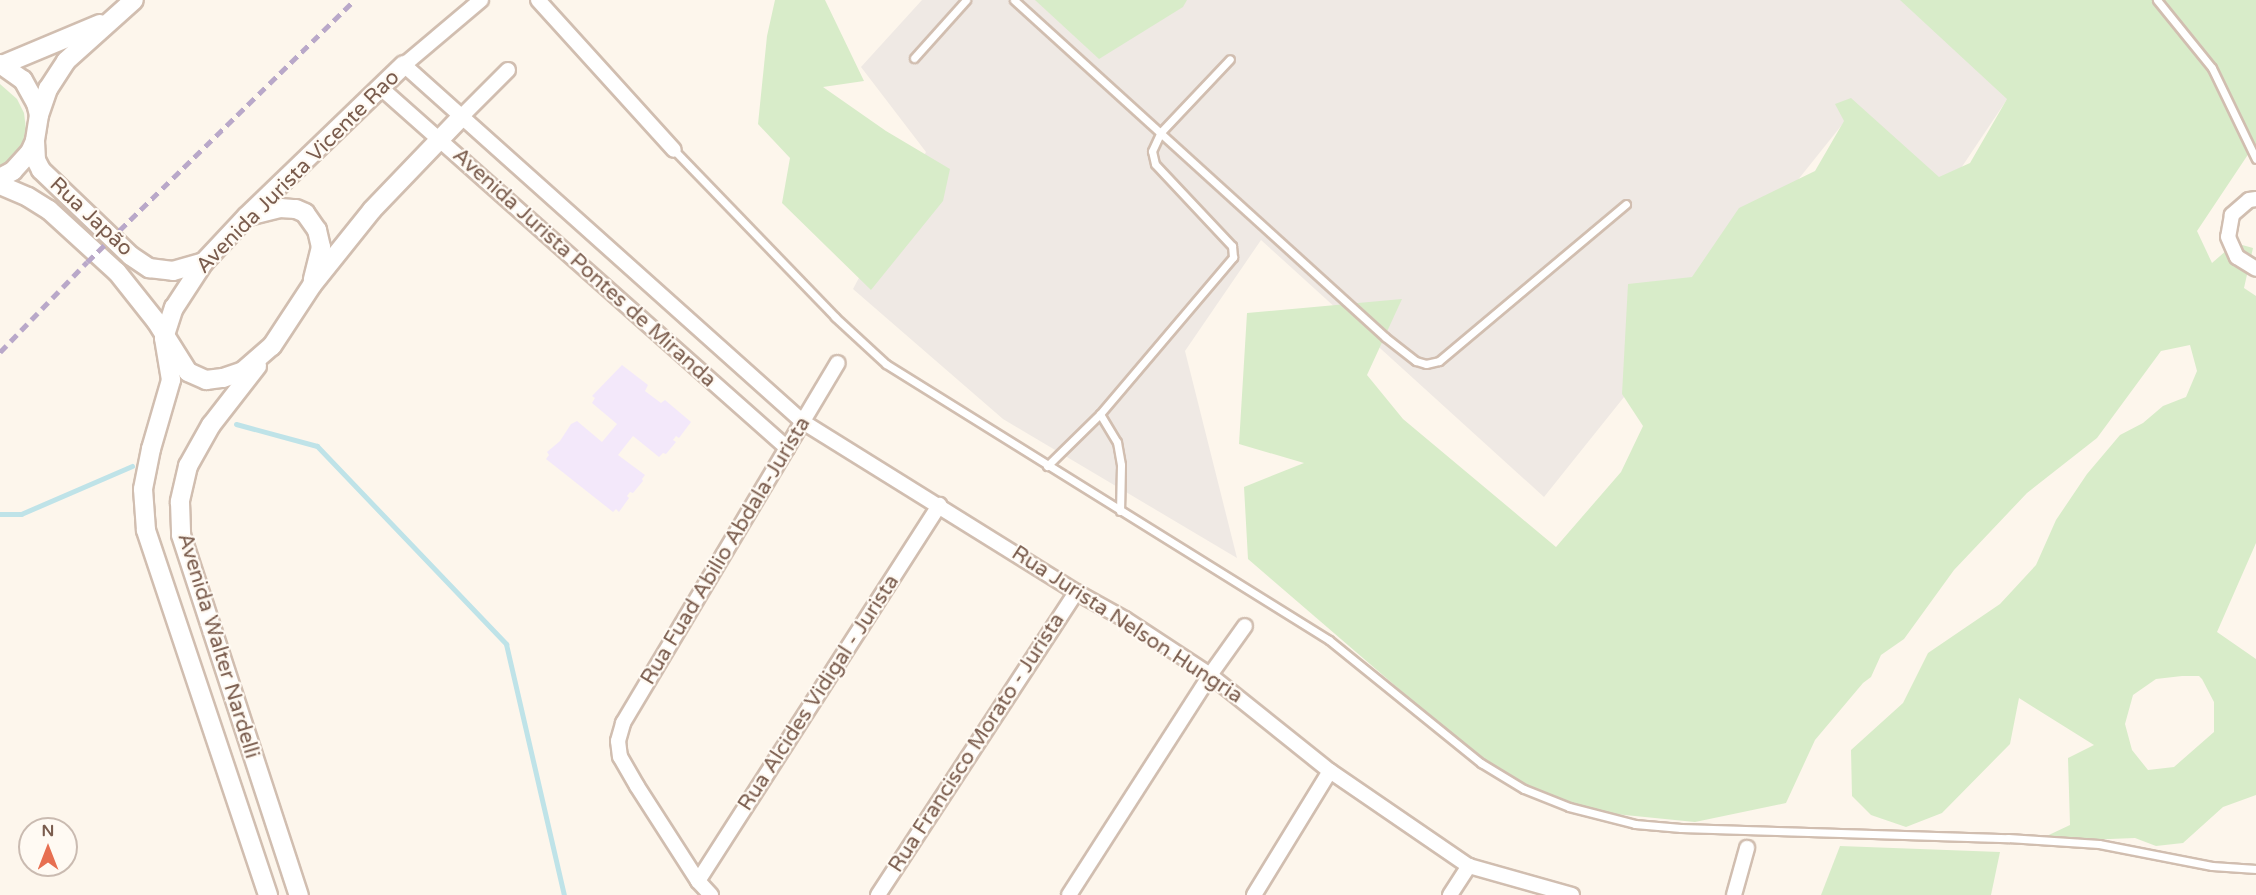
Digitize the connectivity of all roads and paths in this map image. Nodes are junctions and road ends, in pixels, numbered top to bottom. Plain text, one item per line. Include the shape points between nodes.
1 (134, 0) edge
2 (481, 0) edge
3 (538, 0) edge
4 (966, 0) edge
5 (1014, 0) edge
6 (2157, 0) edge
7 (116, 18) junction
8 (914, 58) dead end
9 (1230, 59) dead end
10 (1, 64) edge
11 (404, 65) junction
12 (508, 70) dead end
13 (381, 88) junction
14 (39, 115) junction
15 (462, 116) junction
16 (1161, 132) junction
17 (440, 139) junction
18 (36, 141) junction
19 (674, 150) joint
20 (2256, 159) edge
21 (0, 178) edge
22 (0, 185) edge
23 (2256, 199) edge
24 (1626, 204) dead end
25 (247, 216) junction
26 (204, 262) junction
27 (2256, 269) edge
28 (312, 285) junction
29 (164, 338) junction
30 (272, 346) junction
31 (838, 363) dead end
32 (1100, 414) junction
33 (803, 422) junction
34 (787, 448) junction
35 (1047, 466) junction
36 (939, 505) junction
37 (1120, 511) junction
38 (1076, 592) junction
39 (1245, 626) dead end
40 (1210, 675) junction
41 (1330, 771) junction
42 (1746, 848) dead end
43 (1469, 866) junction
44 (2256, 869) edge
45 (698, 881) junction
46 (268, 895) edge
47 (300, 895) edge
48 (711, 895) edge
49 (878, 895) edge
50 (1069, 895) edge
51 (1254, 895) edge
52 (1450, 895) edge
53 (1572, 895) edge
54 (1734, 895) edge

1 - 7 street
2 - 11 street
3 - 19 street
4 - 8 lane
5 - 16 lane
6 - 20 lane via 2212,68
7 - 10 street
7 - 14 street via 66,61 48,89
9 - 16 lane
10 - 14 street via 23,80
11 - 13 street, Avenida Jurista Vicente Rao
11 - 15 street, Avenida Jurista Pontes de Miranda
12 - 15 street
13 - 17 street, Avenida Jurista Pontes de Miranda
13 - 25 street, Avenida Jurista Vicente Rao
14 - 18 street
15 - 17 street
15 - 33 street, Avenida Jurista Pontes de Miranda
16 - 24 lane via 1385,337 1426,364 1439,361
16 - 32 lane via 1152,151 1155,164 1232,246 1233,257
17 - 28 street via 372,210
17 - 34 street, Avenida Jurista Pontes de Miranda
18 - 21 street via 22,163
18 - 26 street, Rua Japão via 36,160 41,170 131,256 149,268 172,271
19 - 35 lane via 835,317 886,364
22 - 29 street, Rua Japão via 49,210 117,272 156,321
23 - 27 street via 2248,200 2232,215 2228,237 2237,257
25 - 26 street, Avenida Jurista Vicente Rao
25 - 28 street via 280,208 305,213 318,230 321,247
26 - 29 street, Avenida Jurista Vicente Rao via 174,308
28 - 30 street
29 - 30 street via 188,372 206,380 243,370
29 - 46 street, Avenida Walter Nardelli via 171,380 143,489 146,530
30 - 47 street, Avenida Walter Nardelli via 199,444 183,483 180,522 187,557
31 - 33 street, Rua Fuad Abilio Abdala-Jurista
32 - 35 lane
32 - 37 lane via 1117,442
33 - 34 street, Rua Fuad Abilio Abdala-Jurista
33 - 36 street, Rua Jurista Nelson Hungria
34 - 45 street, Rua Fuad Abilio Abdala-Jurista via 623,723 618,741 620,757
35 - 37 lane
36 - 38 street, Rua Jurista Nelson Hungria
36 - 45 street, Rua Alcides Vidigal - Jurista
37 - 44 lane via 1329,640 1481,763 1524,789 1569,807 1635,824 2098,844 2212,866
38 - 40 street, Rua Jurista Nelson Hungria
38 - 49 street, Rua Francisco Morato - Jurista
39 - 40 street
40 - 41 street, Rua Jurista Nelson Hungria
40 - 50 street
41 - 43 street, Rua Jurista Nelson Hungria
41 - 51 street
42 - 54 street
43 - 52 street
43 - 53 street, Rua Jurista Nelson Hungria
45 - 48 street

